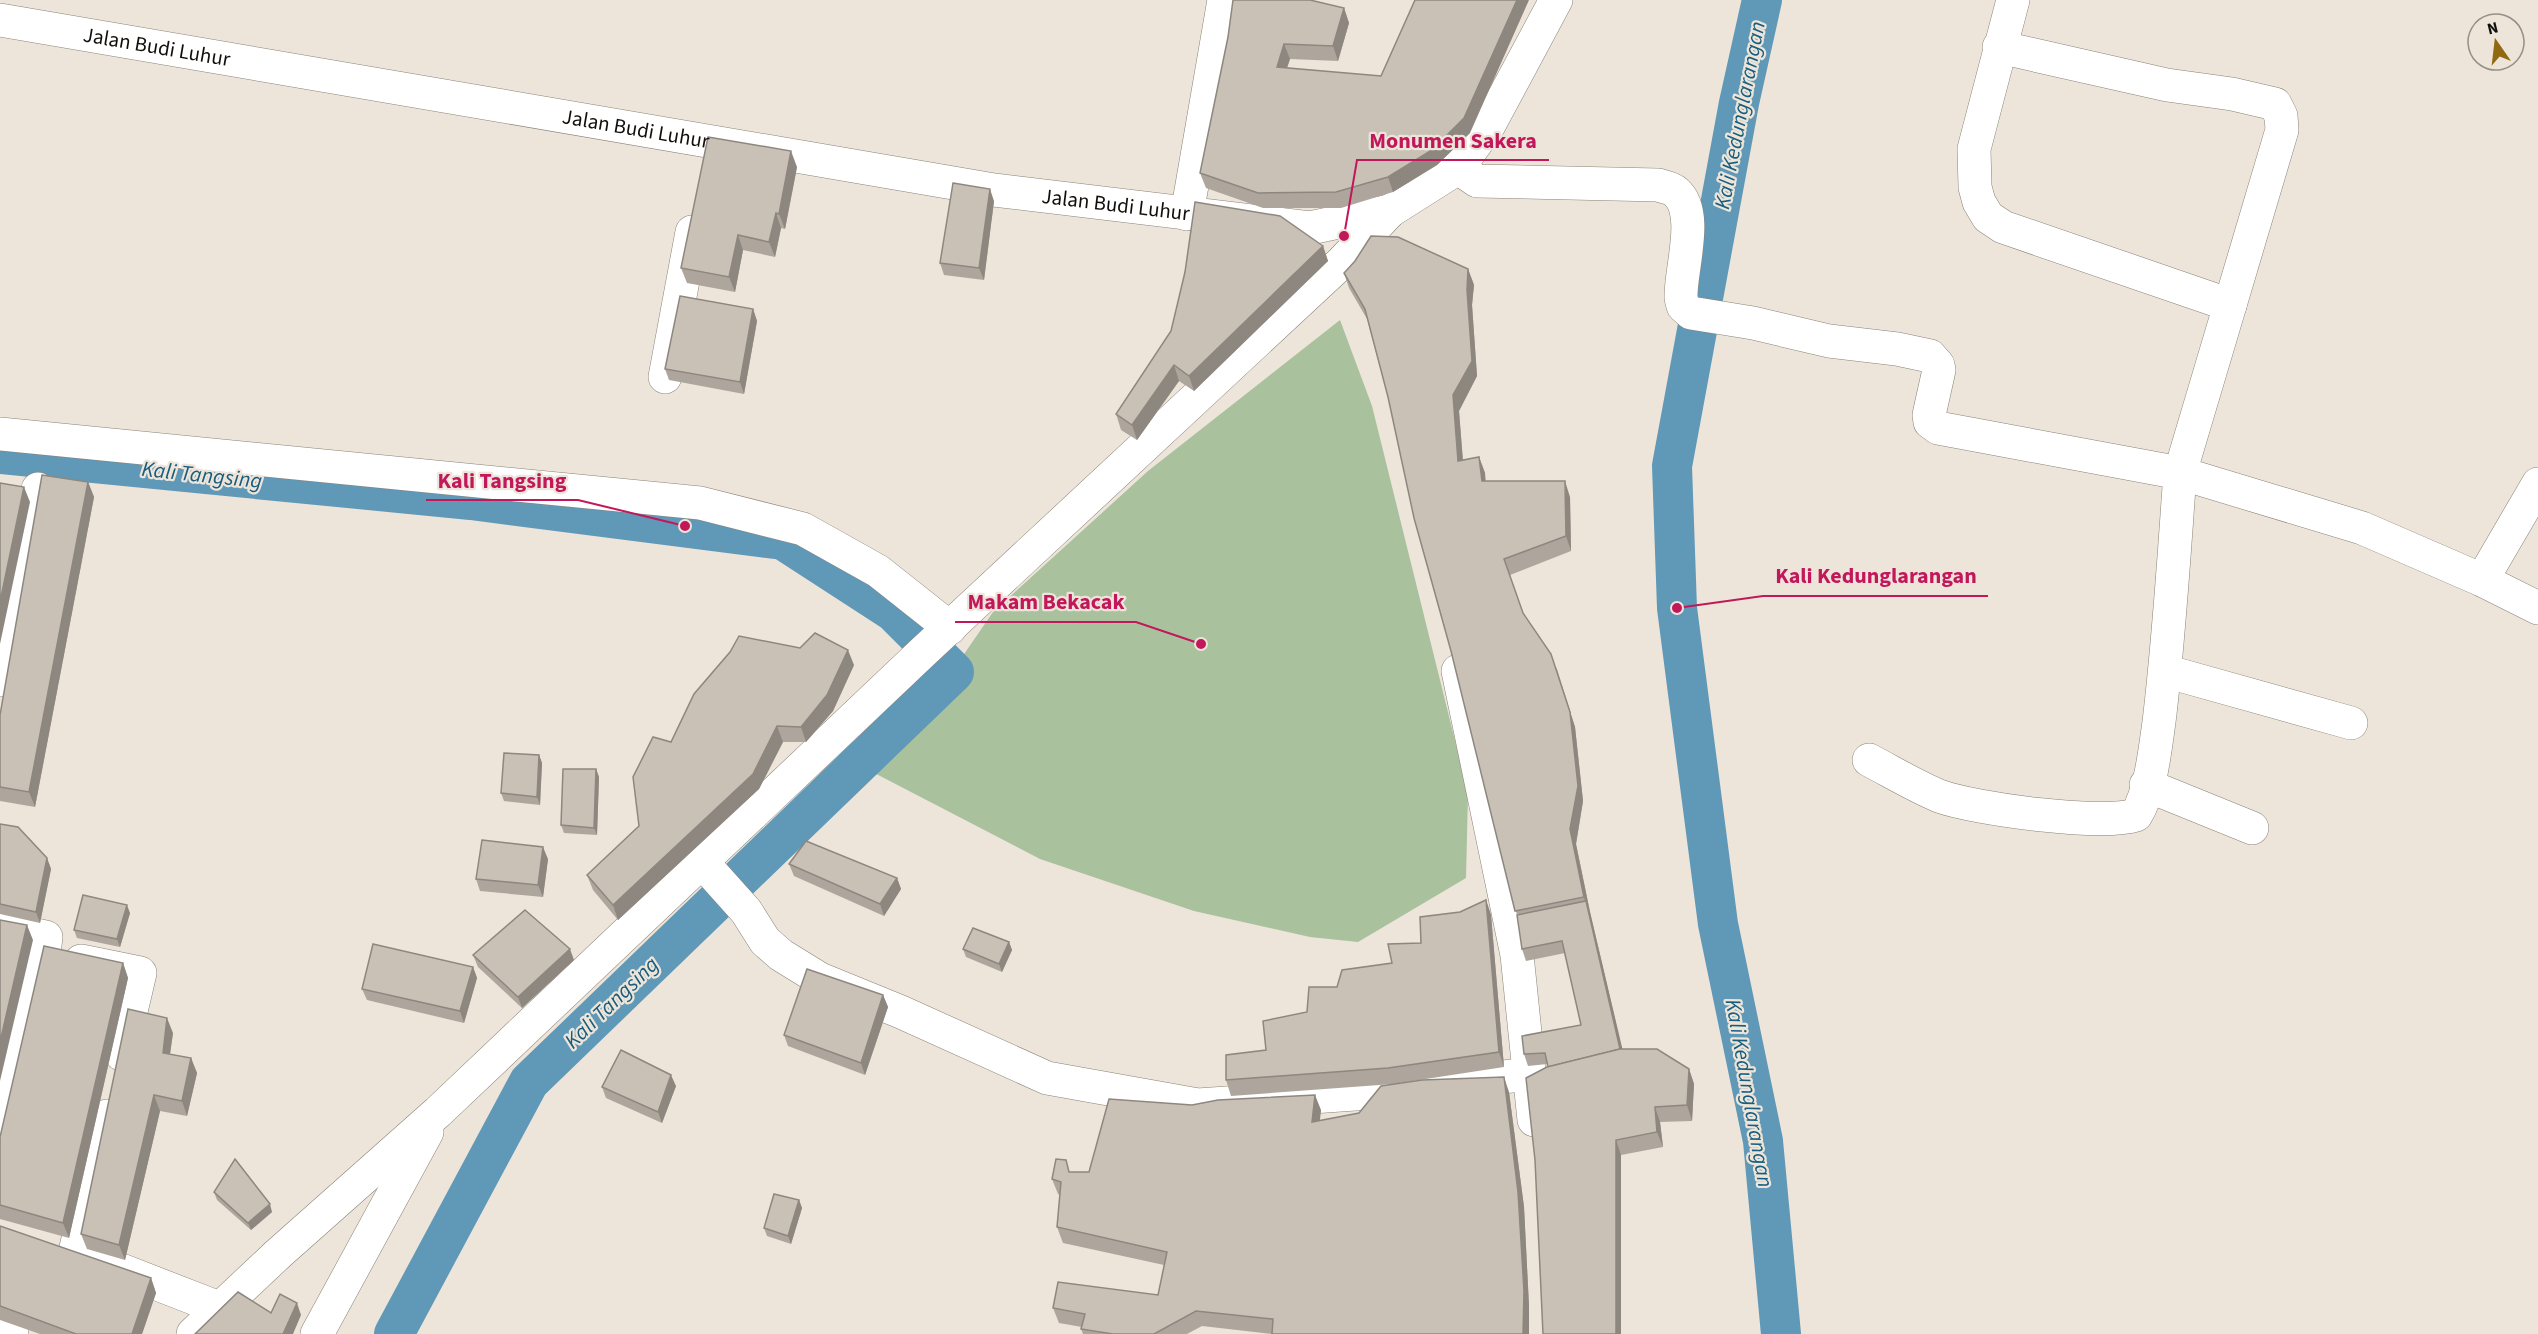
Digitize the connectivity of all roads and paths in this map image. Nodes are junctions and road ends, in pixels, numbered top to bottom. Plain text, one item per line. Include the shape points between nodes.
1 (1224, 0) edge
2 (1556, 0) edge
3 (2013, 0) edge
4 (0, 20) edge
5 (1999, 47) junction
6 (1458, 168) junction
7 (698, 201) edge
8 (1390, 212) junction
9 (1187, 214) junction
10 (1310, 228) junction
11 (1342, 262) junction
12 (1356, 291) edge
13 (2230, 304) junction
14 (665, 377) edge
15 (0, 434) edge
16 (2180, 473) junction
17 (2538, 484) edge
18 (38, 489) edge
19 (2482, 580) junction
20 (2538, 608) edge
21 (940, 637) junction
22 (1450, 644) edge
23 (2165, 671) junction
24 (0, 680) edge
25 (2350, 723) dead end
26 (1869, 760) dead end
27 (2146, 785) junction
28 (2252, 828) dead end
29 (718, 879) junction
30 (0, 927) edge
31 (44, 953) junction
32 (1529, 1074) junction
33 (438, 1112) junction
34 (0, 1132) edge
35 (1538, 1151) edge
36 (43, 1242) edge
37 (75, 1252) junction
38 (219, 1308) junction
39 (0, 1330) edge
40 (12, 1334) edge
41 (193, 1334) edge
42 (317, 1334) edge

1 - 9 street
2 - 6 street via 1489,125
3 - 5 street
4 - 9 street, Jalan Budi Luhur via 706,154
5 - 13 street via 1974,149 1975,187 1988,217 2003,227
5 - 13 street via 2167,85 2275,104 2282,130
6 - 8 street
6 - 16 street via 1478,180 1658,185 1674,190 1681,198 1689,236 1683,306 1706,316 1930,356 1939,370 1929,415 1930,422 1938,428
7 - 14 street
8 - 10 street, Jalan Budi Luhur
8 - 11 street
9 - 10 street, Jalan Budi Luhur
10 - 11 street
11 - 12 street
11 - 21 street
13 - 16 street
15 - 21 street via 700,503 803,529 878,571
16 - 19 street via 2362,528
16 - 23 street
17 - 19 street
18 - 24 street
19 - 20 street
21 - 29 street
22 - 32 street via 1517,955
23 - 25 street
23 - 27 street
26 - 27 street via 1940,796 2007,811 2127,818 2136,815 2143,804
27 - 28 street
29 - 32 street via 765,941 820,979 1047,1078 1198,1104 1355,1094
29 - 33 street
30 - 31 street via 46,937
31 - 34 street
31 - 37 street via 140,974
32 - 35 street
33 - 38 street
33 - 42 street
36 - 37 street
37 - 38 street
38 - 41 street
39 - 40 street

